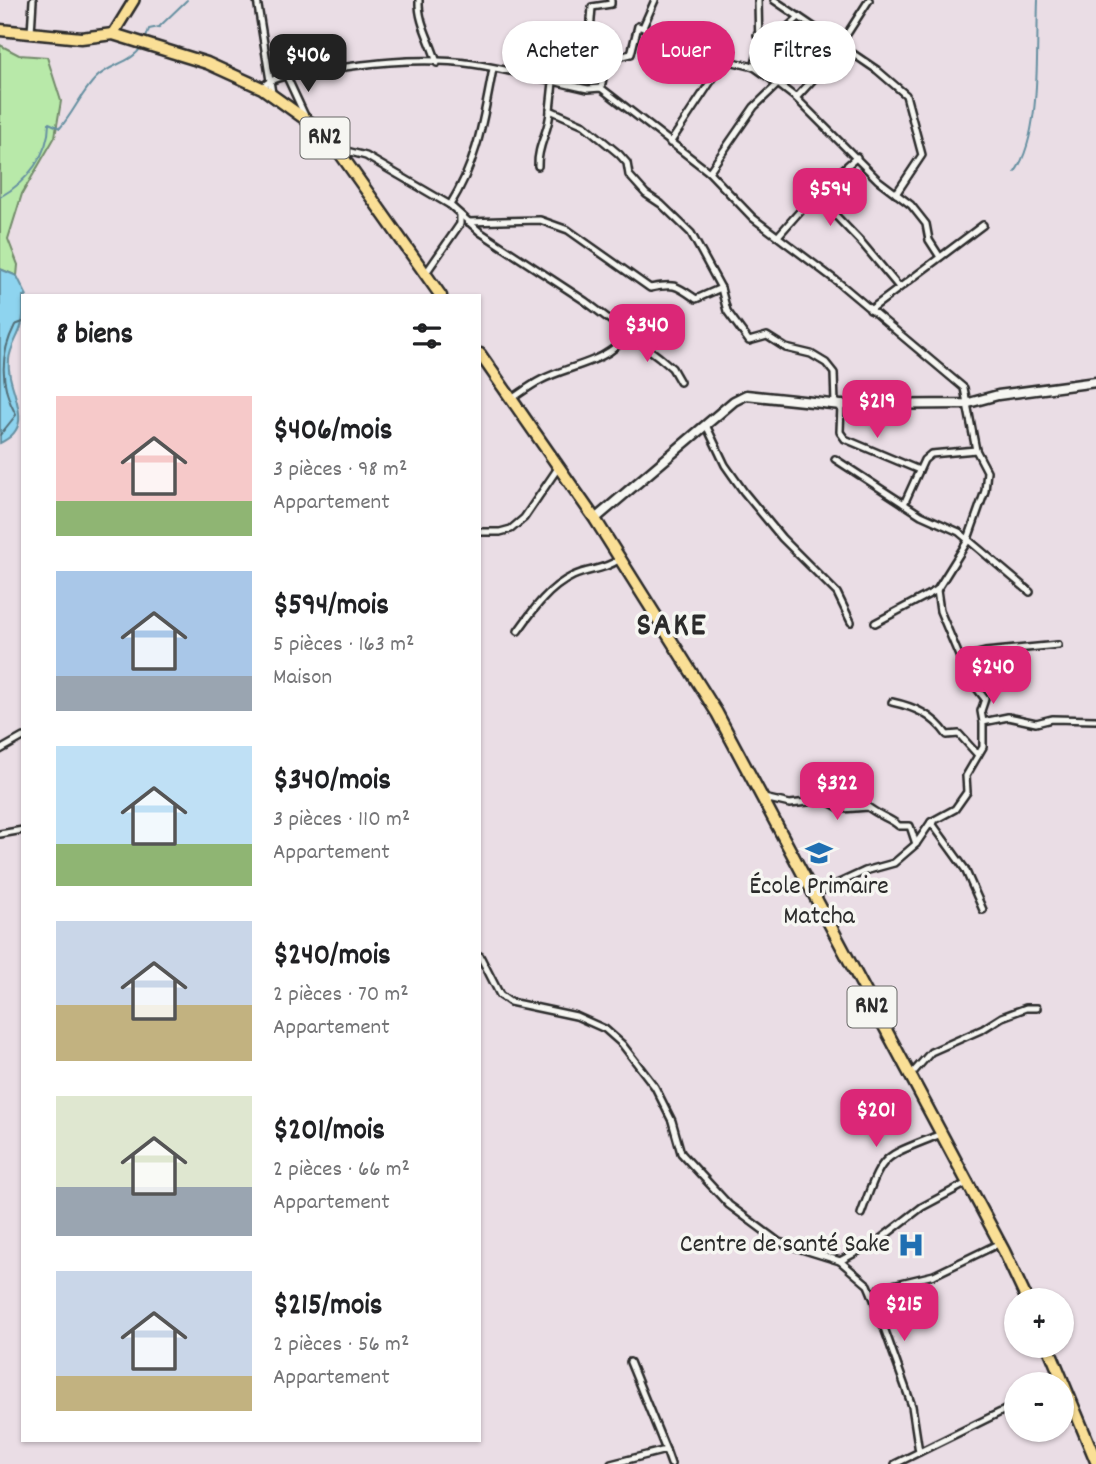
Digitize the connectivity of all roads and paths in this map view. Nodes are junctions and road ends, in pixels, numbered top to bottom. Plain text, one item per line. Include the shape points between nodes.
1 (33, 0) edge
2 (134, 0) edge
3 (257, 0) edge
4 (419, 0) edge
5 (611, 0) edge
6 (655, 0) edge
7 (758, 0) edge
8 (774, 0) edge
9 (869, 0) edge
10 (799, 17) junction
11 (591, 21) edge
12 (646, 21) edge
13 (757, 21) edge
14 (794, 21) edge
15 (804, 21) edge
16 (856, 21) edge
17 (0, 30) edge
18 (637, 30) edge
19 (31, 33) junction
20 (113, 34) junction
21 (856, 57) edge
22 (438, 63) junction
23 (492, 69) junction
24 (502, 71) edge
25 (287, 76) junction
26 (272, 81) junction
27 (553, 84) edge
28 (563, 84) edge
29 (709, 84) edge
30 (778, 84) joint
31 (808, 84) edge
32 (262, 88) junction
33 (601, 88) junction
34 (272, 94) junction
35 (796, 98) junction
36 (550, 110) junction
37 (308, 121) junction
38 (670, 142) junction
39 (337, 149) junction
40 (857, 157) junction
41 (538, 166) dead end
42 (709, 172) junction
43 (815, 194) junction
44 (897, 194) junction
45 (450, 205) junction
46 (460, 215) junction
47 (468, 222) junction
48 (983, 225) dead end
49 (778, 236) junction
50 (940, 257) junction
51 (426, 273) junction
52 (898, 286) junction
53 (721, 288) junction
54 (440, 294) edge
55 (870, 310) junction
56 (627, 335) junction
57 (481, 355) edge
58 (680, 382) dead end
59 (1096, 382) edge
60 (513, 403) junction
61 (965, 404) junction
62 (838, 405) junction
63 (705, 425) junction
64 (976, 450) junction
65 (835, 458) dead end
66 (558, 468) junction
67 (919, 470) junction
68 (904, 504) junction
69 (595, 519) junction
70 (481, 532) edge
71 (967, 538) junction
72 (620, 559) junction
73 (937, 590) junction
74 (1030, 592) dead end
75 (851, 622) dead end
76 (875, 623) dead end
77 (518, 631) dead end
78 (1058, 645) dead end
79 (960, 659) junction
80 (892, 702) dead end
81 (1096, 720) edge
82 (983, 722) junction
83 (21, 738) edge
84 (0, 750) edge
85 (978, 755) junction
86 (764, 798) junction
87 (931, 822) junction
88 (21, 830) edge
89 (0, 834) edge
90 (916, 844) junction
91 (812, 895) junction
92 (983, 911) dead end
93 (481, 958) edge
94 (1037, 1009) dead end
95 (909, 1076) junction
96 (941, 1134) junction
97 (967, 1183) junction
98 (861, 1214) dead end
99 (1000, 1243) junction
100 (840, 1261) junction
101 (1021, 1288) edge
102 (873, 1297) junction
103 (630, 1362) dead end
104 (1004, 1410) edge
105 (1074, 1411) edge
106 (1094, 1448) edge
107 (666, 1450) junction
108 (919, 1452) junction
109 (908, 1461) edge
110 (1096, 1461) edge
111 (611, 1464) edge
112 (671, 1464) edge
113 (895, 1464) edge

1 - 19 street
2 - 20 main road
3 - 26 street
4 - 22 street via 421,22
5 - 11 street via 611,4 592,7
6 - 12 street
7 - 13 street
8 - 10 street
9 - 16 street
10 - 14 street
10 - 15 street
17 - 19 highway, RN2
18 - 33 street via 631,54 607,60
19 - 20 highway, RN2 via 81,38
20 - 32 highway, RN2 via 207,63
21 - 44 street via 906,95 922,155
22 - 23 street
22 - 25 street via 348,66
23 - 24 street
23 - 45 street via 468,175
25 - 26 street
25 - 37 street
26 - 32 street
26 - 34 street
27 - 36 street
28 - 33 street
29 - 38 street
30 - 35 street
30 - 42 street via 754,107
31 - 35 street
32 - 34 highway, RN2
33 - 38 street
34 - 37 highway, RN2
35 - 40 street
36 - 41 street via 550,123 537,150
36 - 53 street via 584,125 619,154 646,194 691,233
37 - 39 highway, RN2
38 - 42 street
39 - 45 street via 366,156
39 - 51 highway, RN2
40 - 43 street
40 - 44 street
42 - 49 street via 753,218
43 - 49 street
43 - 52 street
44 - 50 street via 926,224
45 - 46 street
46 - 47 street
46 - 51 street via 460,223
47 - 53 street via 540,220 568,230 650,288 681,286 696,299
47 - 56 street
48 - 50 street
49 - 55 street
50 - 52 street
51 - 54 highway, RN2
52 - 55 street
53 - 62 street via 726,311 749,341 767,336 826,363 834,373
55 - 61 street via 964,388
56 - 58 street via 672,368
56 - 60 street via 619,346 541,380 513,398
57 - 60 highway, RN2
59 - 61 main road
60 - 66 highway, RN2
61 - 62 main road
61 - 64 street
62 - 63 main road via 746,395
62 - 67 street via 841,436
63 - 69 main road
63 - 75 street via 744,492 789,546 838,593
64 - 67 street via 931,454
64 - 71 street via 985,464 987,481
65 - 68 street
66 - 69 highway, RN2
66 - 70 street via 524,518 511,529
67 - 68 street
68 - 71 street
69 - 72 highway, RN2
71 - 73 street
71 - 74 street
72 - 77 street via 605,569 574,575 541,599
72 - 86 highway, RN2 via 668,631
73 - 76 street
73 - 79 street via 940,611
78 - 79 street
79 - 82 street via 985,699
80 - 85 street via 937,721 947,735 959,734
81 - 82 street via 1035,723 1008,717
82 - 85 street via 983,747
83 - 84 street
85 - 87 street via 966,776 967,792 955,809
86 - 90 street via 790,804 825,800 842,809 868,807 881,818 910,826
86 - 91 highway, RN2
87 - 90 street
87 - 92 street via 965,869
88 - 89 street
90 - 91 street via 894,863
91 - 95 highway, RN2
93 - 100 street via 500,995 510,1002 576,1016 605,1028 622,1044 654,1087 672,1121 681,1153 729,1205 779,1242
94 - 95 street via 1002,1017 931,1052
95 - 96 highway, RN2
96 - 97 highway, RN2
96 - 98 street via 888,1155 879,1164
97 - 99 highway, RN2
97 - 100 street
99 - 101 highway, RN2
99 - 102 street via 934,1275 880,1288
100 - 102 street via 868,1284
102 - 108 street via 912,1406
103 - 107 street
104 - 108 street
105 - 106 highway
106 - 110 highway
107 - 111 street
107 - 112 street
108 - 109 street
109 - 113 street

